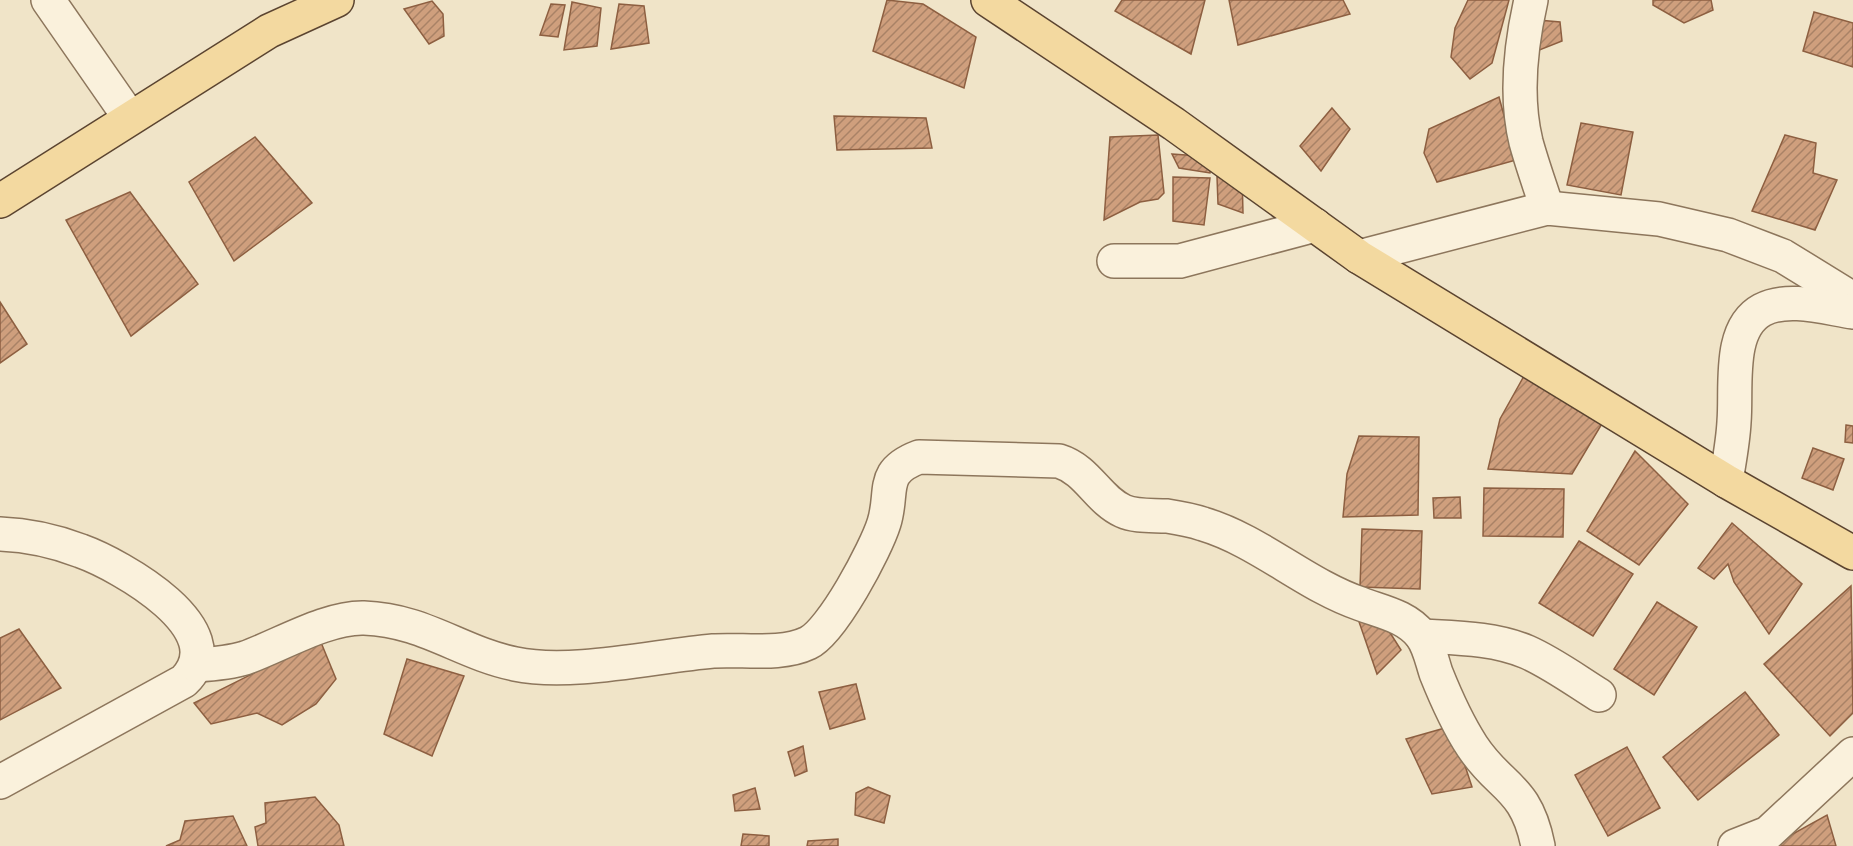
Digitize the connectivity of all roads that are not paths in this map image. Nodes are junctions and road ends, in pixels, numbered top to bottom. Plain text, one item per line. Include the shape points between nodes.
1 (48, 0) edge
2 (337, 0) edge
3 (988, 0) edge
4 (1531, 0) edge
5 (130, 118) junction
6 (0, 201) edge
7 (1547, 208) junction
8 (1315, 225) junction
9 (1359, 257) junction
10 (1114, 261) dead end
11 (1853, 299) edge
12 (1853, 312) edge
13 (1726, 482) junction
14 (0, 534) edge
15 (1853, 552) edge
16 (1422, 636) junction
17 (196, 665) junction
18 (1599, 695) dead end
19 (1853, 754) edge
20 (0, 782) edge
21 (1538, 846) edge
22 (1735, 846) edge

1 - 5 street
2 - 5 main road via 270,31
3 - 8 main road via 1174,124
4 - 7 street via 1524,31 1521,90 1526,140
5 - 6 main road
7 - 9 street
7 - 11 street via 1659,219 1728,235 1782,256
8 - 9 main road
8 - 10 street via 1180,261
9 - 13 main road
12 - 13 street via 1782,304 1762,310 1747,323 1739,346
13 - 15 main road
14 - 17 street via 81,551 137,580 189,626 198,647
16 - 17 street via 1400,618 1319,587 1223,531 1188,519 1123,511 1109,502 1086,476 1059,461 919,457 906,461 889,482 884,525 835,617 818,637 798,646 536,668 500,660 406,623 347,618 243,658
16 - 18 street via 1486,641 1525,651
16 - 21 street via 1461,728 1474,749 1518,795 1534,823
17 - 20 street via 176,686
19 - 22 street via 1767,833

